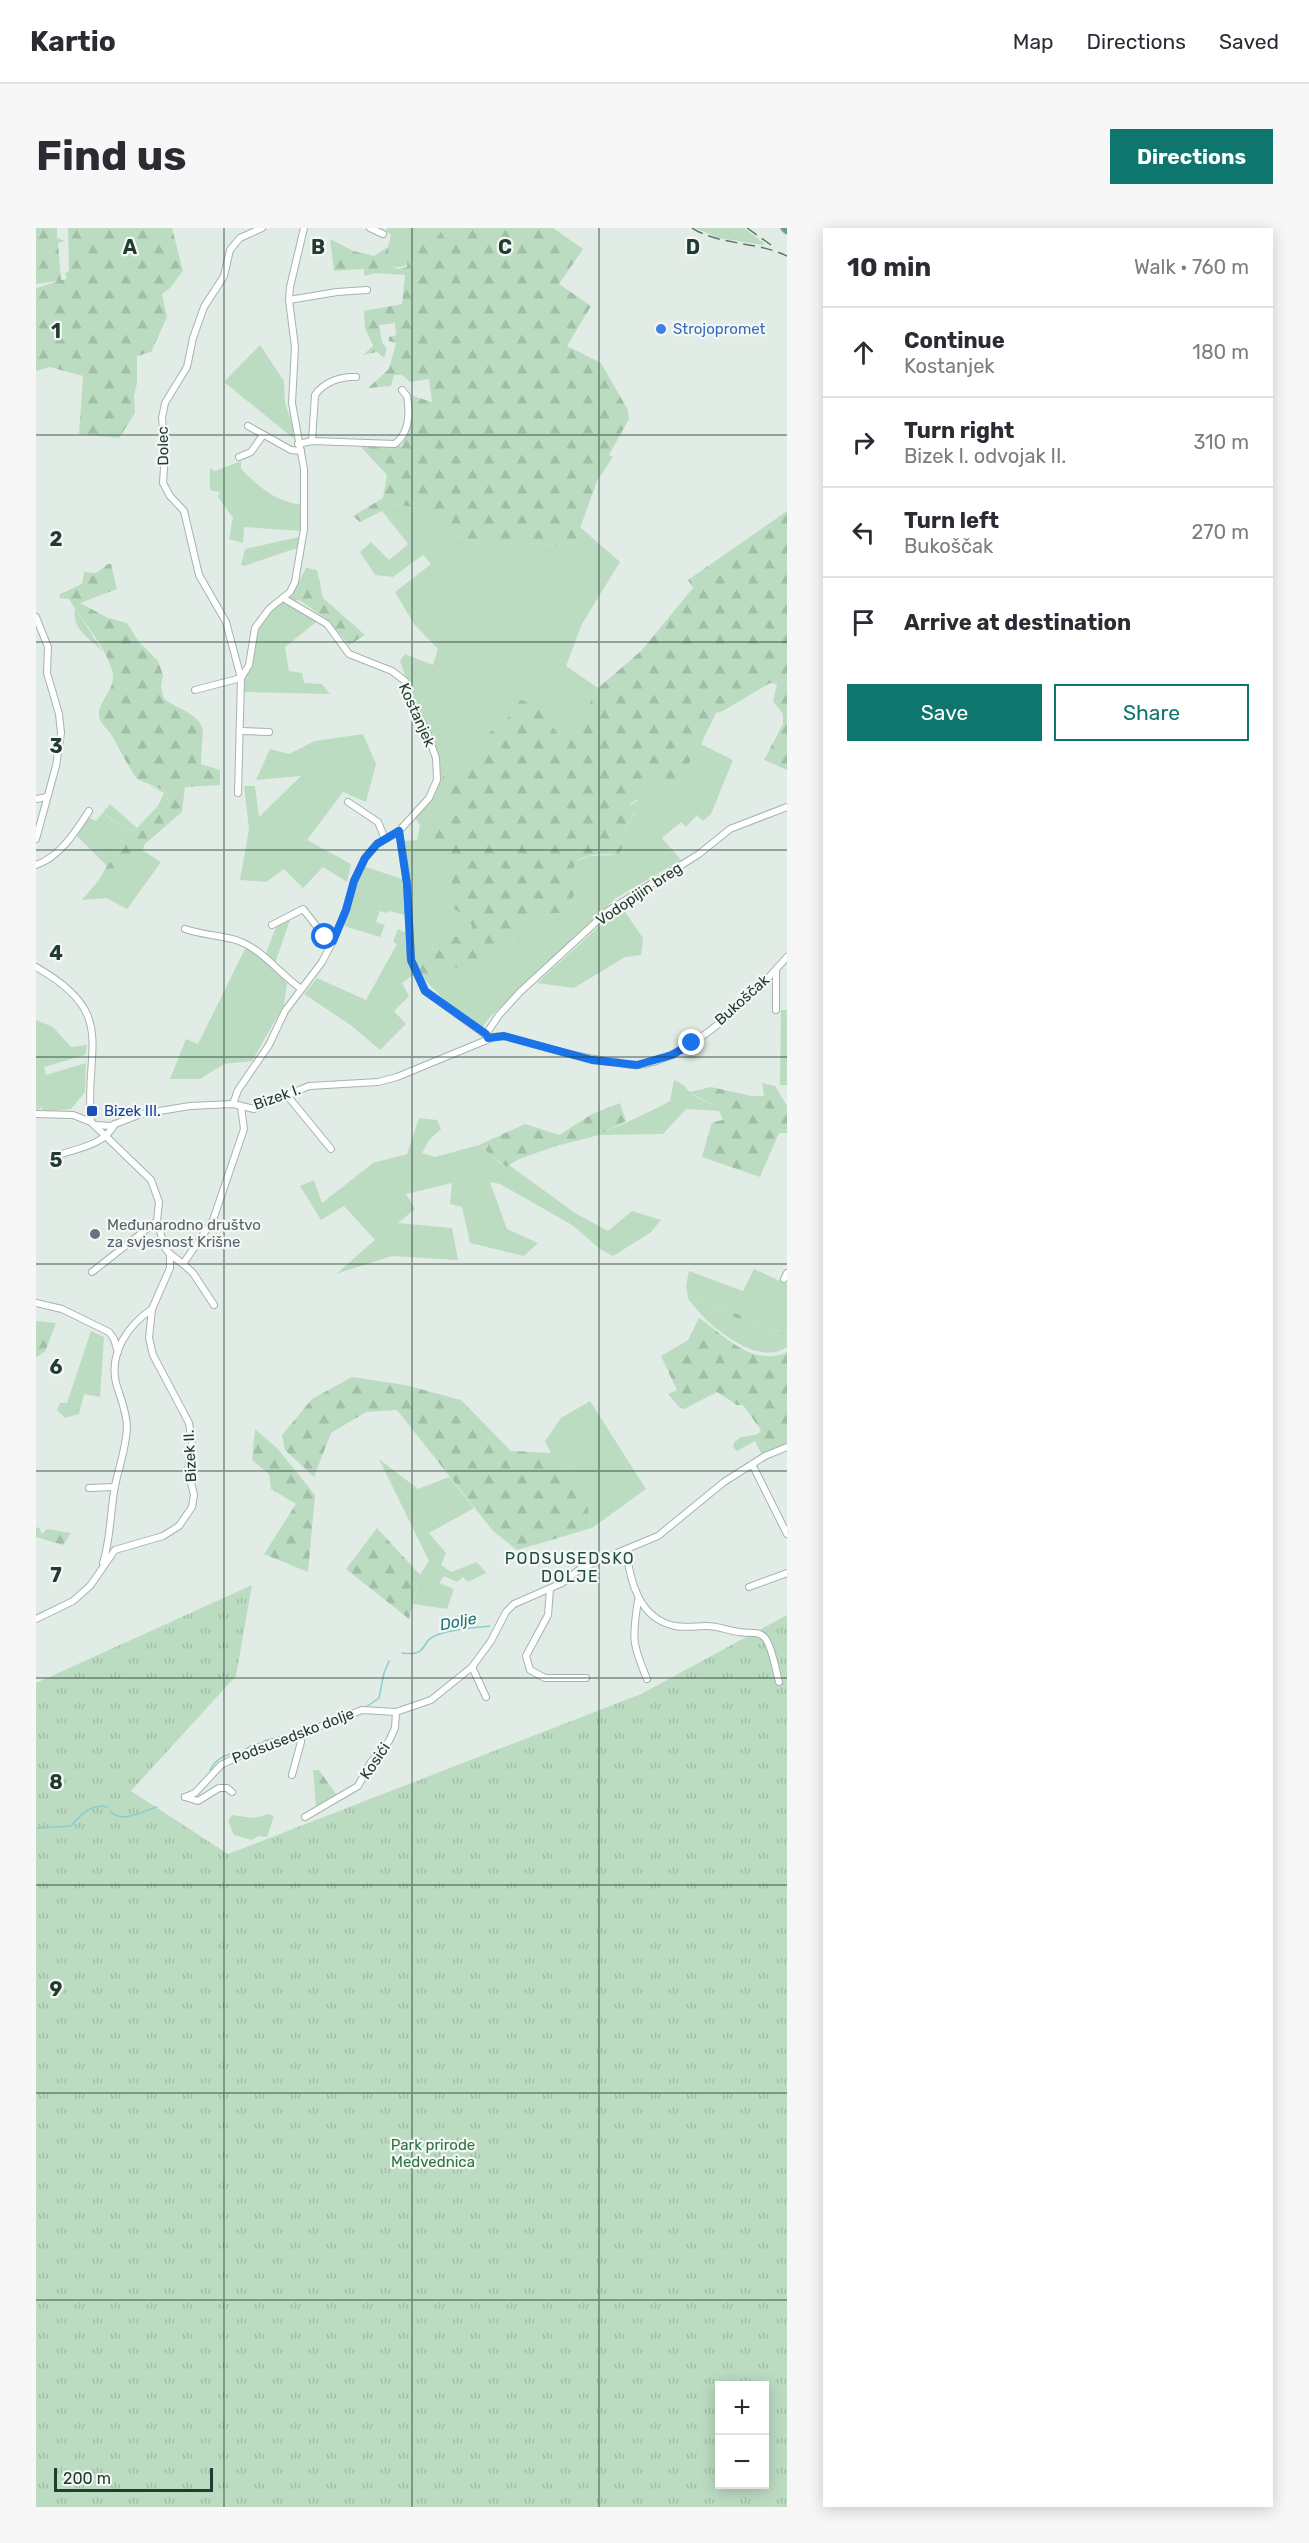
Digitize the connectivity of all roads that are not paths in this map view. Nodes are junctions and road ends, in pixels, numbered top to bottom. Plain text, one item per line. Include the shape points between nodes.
1 (262, 228) edge
2 (304, 228) edge
3 (370, 228) edge
4 (383, 234) dead end
5 (367, 290) dead end
6 (289, 300) junction
7 (356, 377) dead end
8 (402, 390) dead end
9 (248, 426) dead end
10 (263, 435) junction
11 (312, 441) junction
12 (298, 444) junction
13 (301, 451) junction
14 (239, 457) dead end
15 (283, 598) junction
16 (36, 617) edge
17 (241, 678) junction
18 (195, 690) dead end
19 (241, 731) junction
20 (269, 732) dead end
21 (238, 792) dead end
22 (47, 797) junction
23 (36, 799) edge
24 (348, 802) dead end
25 (787, 807) edge
26 (89, 811) dead end
27 (399, 831) junction
28 (36, 839) edge
29 (385, 840) junction
30 (36, 865) edge
31 (272, 925) dead end
32 (185, 929) dead end
33 (333, 941) junction
34 (787, 957) edge
35 (36, 967) edge
36 (776, 970) junction
37 (300, 988) junction
38 (776, 1010) dead end
39 (487, 1036) junction
40 (286, 1094) junction
41 (233, 1104) junction
42 (241, 1107) junction
43 (36, 1114) edge
44 (94, 1124) junction
45 (115, 1124) junction
46 (106, 1137) junction
47 (331, 1149) dead end
48 (62, 1154) dead end
49 (157, 1221) junction
50 (170, 1254) junction
51 (183, 1264) junction
52 (92, 1272) dead end
53 (36, 1303) edge
54 (214, 1305) dead end
55 (152, 1309) junction
56 (118, 1353) junction
57 (787, 1447) edge
58 (753, 1464) junction
59 (115, 1487) junction
60 (89, 1488) dead end
61 (787, 1534) edge
62 (626, 1550) junction
63 (103, 1567) junction
64 (787, 1573) edge
65 (749, 1587) dead end
66 (550, 1589) junction
67 (638, 1600) junction
68 (36, 1619) edge
69 (472, 1667) junction
70 (586, 1678) dead end
71 (647, 1679) dead end
72 (779, 1682) dead end
73 (486, 1697) dead end
74 (396, 1712) junction
75 (301, 1732) junction
76 (292, 1775) dead end
77 (232, 1792) dead end
78 (305, 1817) dead end

1 - 17 street, Dolec via 240,238 230,250 224,276 204,307 187,367 169,395 162,418 163,483 184,511 199,575 226,622
2 - 6 street
3 - 4 street
5 - 6 street
6 - 12 street via 295,347 292,403
7 - 11 street via 339,378 315,395
8 - 11 street via 407,396 408,421 395,444
9 - 10 street
10 - 13 street
10 - 14 street via 251,452
11 - 12 street
12 - 13 street
13 - 15 street via 304,529 298,572 290,592
15 - 17 street via 255,628 249,665
15 - 27 street, Kostanjek via 327,624 349,654 392,671 405,681 436,758 437,780 429,798
16 - 22 street via 48,646 47,674 61,725 59,755
17 - 18 street
17 - 19 street, Dolec
19 - 20 street
19 - 21 street, Dolec
22 - 23 street
22 - 28 street
24 - 29 street via 378,822
25 - 39 street, Vodopijin breg via 730,829 699,854 608,911 520,992 499,1014
26 - 30 street via 73,836
27 - 29 street, Kostanjek
27 - 39 street via 407,884 411,960 425,991
29 - 33 street, Kostanjek via 365,858
31 - 33 street via 303,909 325,937
32 - 37 street via 202,936 238,941 260,953
33 - 37 street, Kostanjek via 322,962
34 - 36 street, Bukoščak
35 - 44 street via 68,987 93,1026
36 - 38 street
36 - 39 street, Bukoščak via 747,1000 692,1043 672,1055 637,1065 592,1060 504,1036
37 - 41 street, Kostanjek
39 - 40 street, Bizek I. via 397,1077 378,1082 309,1086
40 - 42 street, Bizek I. via 254,1109
40 - 47 street
41 - 42 street, Bizek I.
41 - 45 street, Bizek I. via 141,1114
42 - 51 street via 244,1129 213,1221
43 - 44 street via 73,1115
44 - 45 street, Bizek I.
44 - 46 street
45 - 46 street
46 - 48 street
46 - 49 street via 151,1180 159,1202
49 - 50 street
49 - 52 street
50 - 51 street
50 - 55 street, Bizek II. via 166,1281
51 - 54 street
53 - 56 street via 62,1309 109,1332
55 - 56 street via 131,1326
55 - 63 street, Bizek II. via 149,1338 153,1355 189,1423 192,1507 179,1526 115,1550
56 - 59 street via 115,1375 127,1429
57 - 58 street, Podsusedsko dolje
58 - 61 street
58 - 62 street, Podsusedsko dolje via 724,1482 658,1536
59 - 60 street
59 - 63 street
62 - 66 street, Podsusedsko dolje via 580,1569
62 - 67 street via 628,1572
63 - 68 street, Bizek II. via 73,1601
64 - 65 street
66 - 69 street, Podsusedsko dolje via 514,1604 506,1612
66 - 70 street via 548,1615 526,1656 530,1670 545,1678
67 - 71 street via 632,1636
67 - 72 street via 655,1617 673,1626 709,1625 740,1633 759,1633 766,1638
69 - 73 street
69 - 74 street, Podsusedsko dolje via 431,1700
74 - 75 street, Podsusedsko dolje via 362,1710
74 - 78 street, Kosići via 389,1741 358,1786
75 - 76 street
75 - 77 street, Podsusedsko dolje via 221,1765 185,1797 198,1801 225,1787

